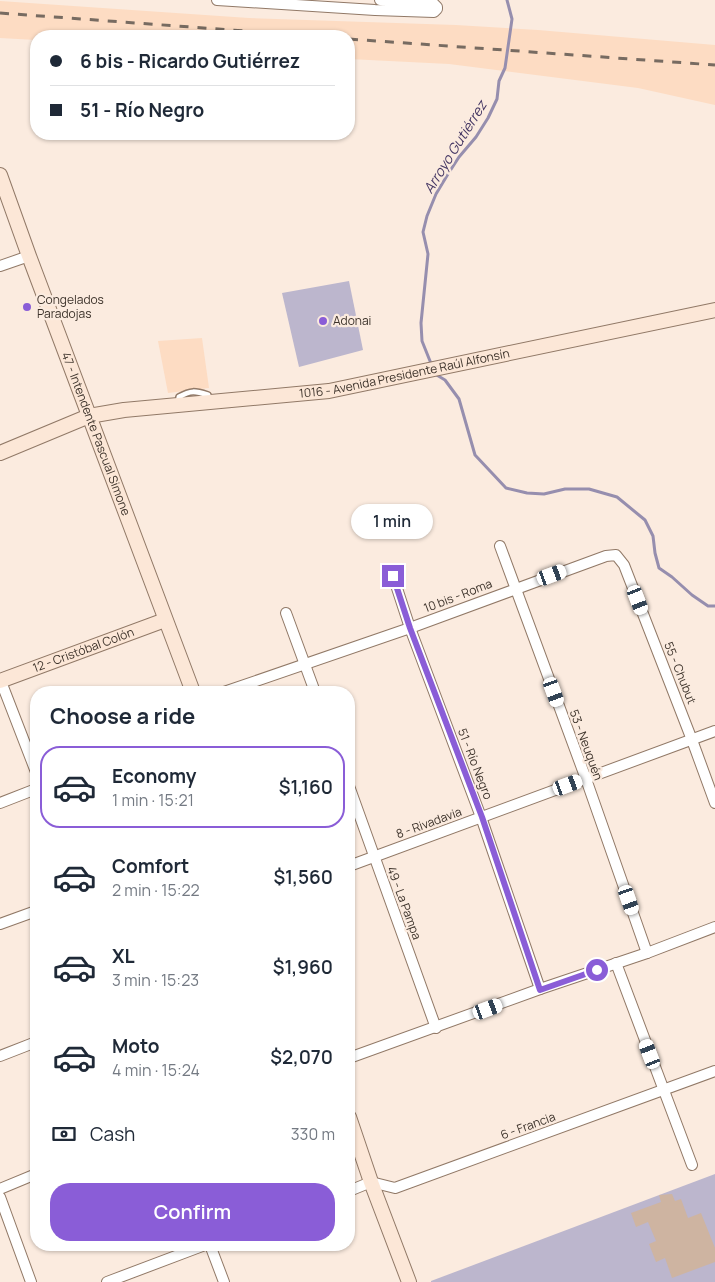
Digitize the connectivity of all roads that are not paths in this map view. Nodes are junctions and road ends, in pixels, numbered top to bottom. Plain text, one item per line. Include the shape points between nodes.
1 (218, 0) edge
2 (380, 0) edge
3 (284, 2) edge
4 (373, 5) edge
5 (0, 175) edge
6 (29, 256) junction
7 (0, 266) edge
8 (715, 310) edge
9 (89, 416) junction
10 (0, 453) edge
11 (500, 546) dead end
12 (616, 555) joint
13 (393, 576) dead end
14 (516, 588) junction
15 (286, 612) dead end
16 (165, 620) junction
17 (410, 628) junction
18 (304, 664) junction
19 (0, 680) edge
20 (191, 686) edge
21 (241, 686) edge
22 (313, 686) edge
23 (715, 731) edge
24 (692, 740) junction
25 (30, 757) edge
26 (586, 779) junction
27 (30, 791) edge
28 (0, 803) edge
29 (355, 803) edge
30 (715, 803) edge
31 (482, 817) junction
32 (374, 856) junction
33 (355, 864) edge
34 (30, 913) edge
35 (0, 924) edge
36 (715, 927) edge
37 (647, 953) junction
38 (616, 963) junction
39 (540, 990) junction
40 (436, 1028) junction
41 (30, 1044) edge
42 (0, 1056) edge
43 (355, 1056) edge
44 (715, 1071) edge
45 (664, 1090) junction
46 (355, 1136) edge
47 (692, 1165) dead end
48 (30, 1176) edge
49 (370, 1182) junction
50 (355, 1188) edge
51 (0, 1189) edge
52 (0, 1197) edge
53 (190, 1251) edge
54 (212, 1251) edge
55 (31, 1282) edge
56 (107, 1282) edge
57 (224, 1282) edge
58 (409, 1282) edge

1 - 3 street
2 - 4 street via 433,3 437,9 434,12
3 - 4 street
5 - 6 street, 47 - Intendente Pascual Simone
6 - 7 street
6 - 9 street, 47 - Intendente Pascual Simone
8 - 9 street, 1016 - Avenida Presidente Raúl Alfonsín via 329,390
9 - 10 street, 1016 - Avenida Presidente Raúl Alfonsín
9 - 16 street, 47 - Intendente Pascual Simone
11 - 14 street, 53 - Neuquén
12 - 14 street, 10 bis - Roma
12 - 24 street, 55 - Chubut via 624,565
13 - 17 street, 51 - Río Negro
14 - 17 street, 10 bis - Roma
14 - 26 street, 53 - Neuquén
15 - 18 street
16 - 19 street, 12 - Cristóbal Colón
16 - 20 street, 47 - Intendente Pascual Simone
17 - 18 street, 10 bis - Roma
17 - 31 street, 51 - Río Negro
18 - 21 street, 10 bis - Roma
18 - 22 street
19 - 25 street
23 - 24 street, 8 - Rivadavia
24 - 26 street, 8 - Rivadavia
24 - 30 street, 55 - Chubut
26 - 31 street, 8 - Rivadavia
26 - 37 street, 53 - Neuquén
27 - 28 street
29 - 32 street, 49 - La Pampa
31 - 32 street, 8 - Rivadavia
31 - 39 street, 51 - Río Negro
32 - 33 street, 8 - Rivadavia
32 - 40 street, 49 - La Pampa
34 - 35 street
36 - 37 street
37 - 38 street
38 - 39 street
38 - 45 street
39 - 40 street
40 - 43 street
41 - 42 street
44 - 45 street, 6 - Francia
45 - 47 street
45 - 49 street, 6 - Francia via 394,1188
46 - 49 street
48 - 51 street
49 - 50 street
49 - 58 street
52 - 55 street
53 - 56 street
54 - 57 street

